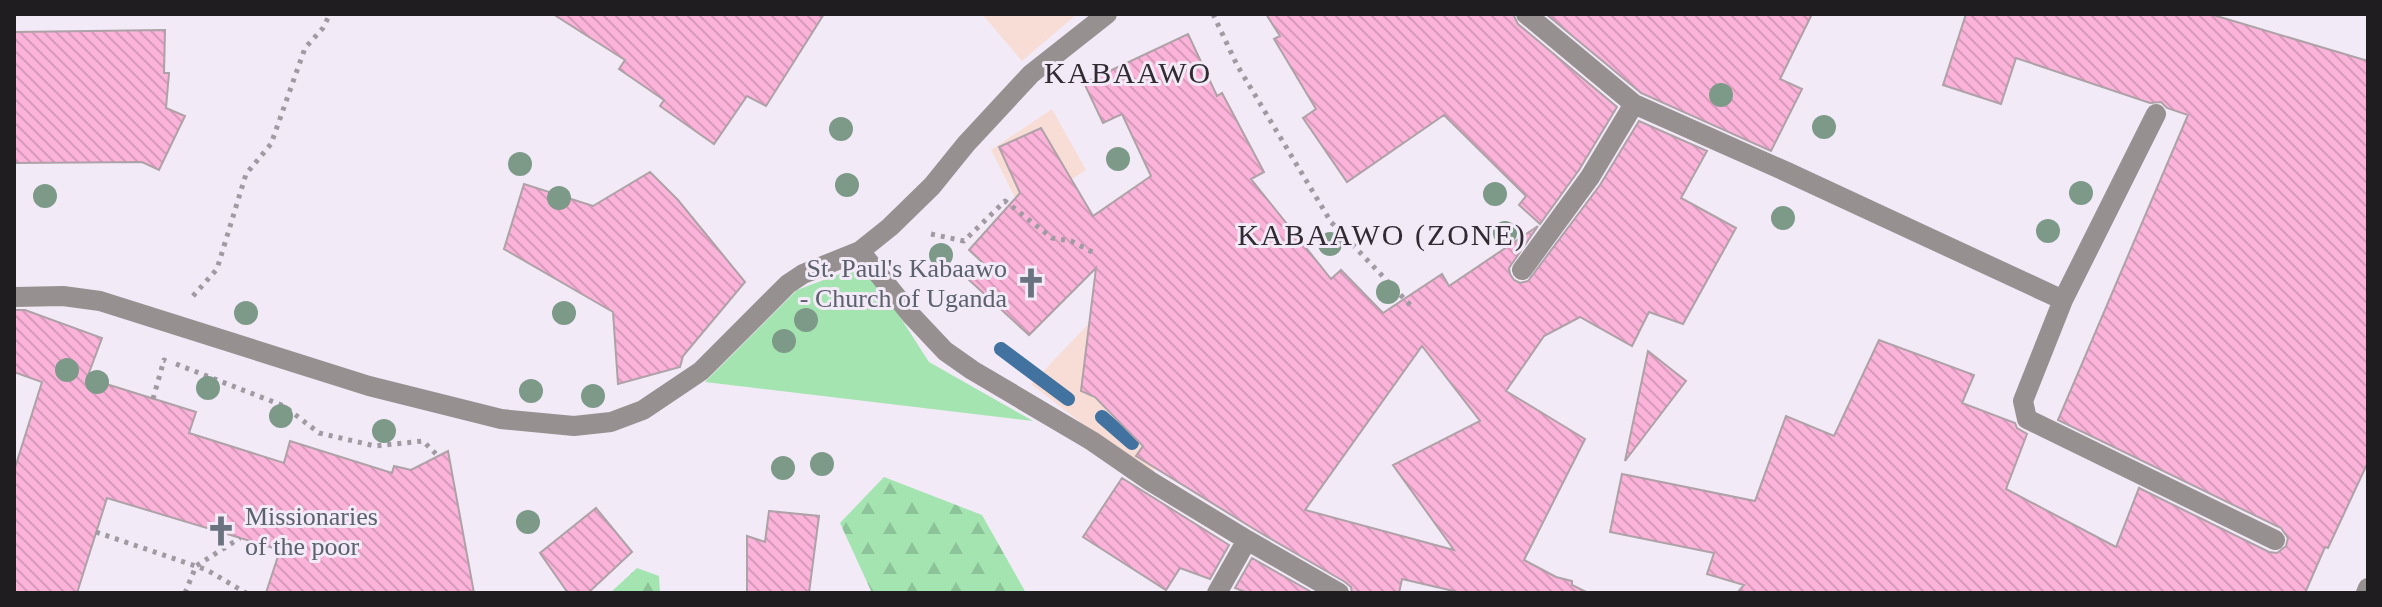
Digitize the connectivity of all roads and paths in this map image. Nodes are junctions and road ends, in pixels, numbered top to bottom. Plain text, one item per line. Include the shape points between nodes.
1 (330, 14) edge
2 (1107, 14) edge
3 (1213, 14) edge
4 (1526, 14) edge
5 (1634, 104) junction
6 (2156, 114) dead end
7 (890, 227) junction
8 (860, 251) junction
9 (1096, 254) dead end
10 (1522, 270) dead end
11 (14, 297) edge
12 (2063, 300) junction
13 (1413, 308) dead end
14 (155, 317) junction
15 (153, 399) dead end
16 (438, 456) dead end
17 (96, 532) dead end
18 (240, 538) dead end
19 (1247, 540) junction
20 (2275, 540) dead end
21 (196, 566) junction
22 (185, 593) edge
23 (246, 593) edge
24 (1217, 593) edge
25 (1339, 593) edge

1 - 14 path via 305,48 271,144 246,174 217,269 194,295
2 - 7 street via 1031,74
3 - 13 path via 1237,65 1331,222
4 - 5 street
5 - 10 street via 1590,177
5 - 12 street
6 - 12 street
7 - 8 street
7 - 9 path via 964,241 1005,201 1052,238
8 - 14 street via 788,284 701,371 643,410 611,422 574,426 501,419 369,386
8 - 19 street via 945,351
11 - 14 street via 100,301
12 - 20 street via 2023,401 2027,419
15 - 16 path via 164,360 284,406 319,433 375,446 423,441
17 - 21 path
18 - 21 path
19 - 24 street
19 - 25 street
21 - 22 path
21 - 23 path

